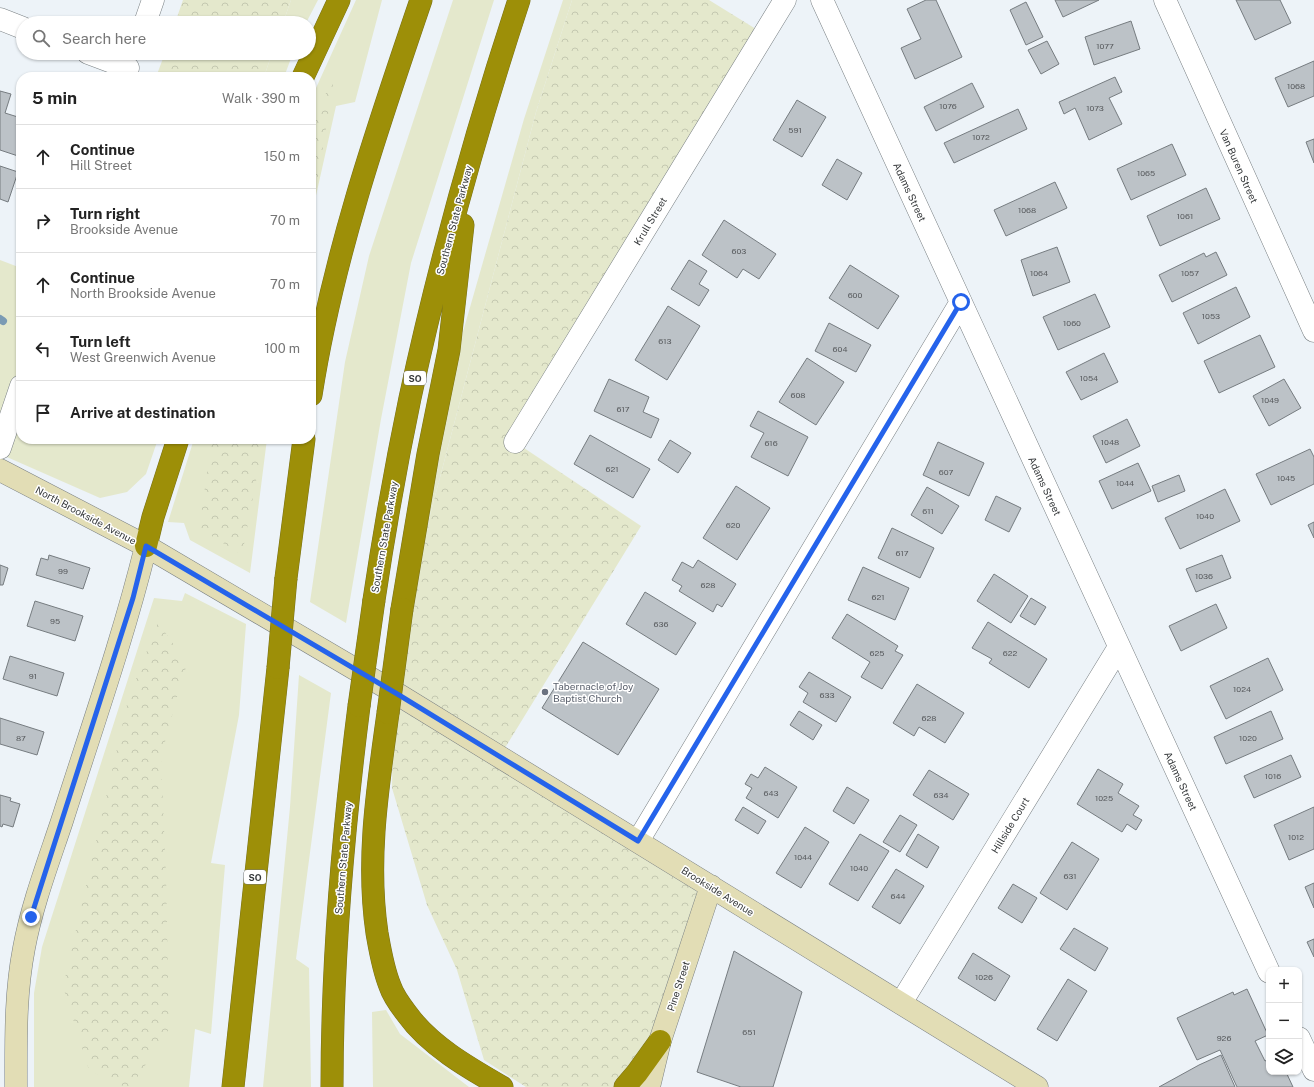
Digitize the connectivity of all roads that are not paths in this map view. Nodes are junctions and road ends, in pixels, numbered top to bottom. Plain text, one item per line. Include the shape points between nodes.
1 (153, 0) edge
2 (339, 0) edge
3 (421, 0) edge
4 (518, 0) edge
5 (785, 0) edge
6 (822, 0) edge
7 (1165, 0) edge
8 (147, 16) edge
9 (0, 19) edge
10 (16, 25) edge
11 (316, 49) edge
12 (110, 60) edge
13 (311, 60) edge
14 (129, 66) edge
15 (305, 72) edge
16 (470, 158) junction
17 (961, 302) junction
18 (1314, 331) edge
19 (316, 369) edge
20 (16, 401) edge
21 (515, 442) dead end
22 (176, 444) edge
23 (303, 444) edge
24 (0, 448) edge
25 (0, 470) edge
26 (146, 546) junction
27 (1119, 647) junction
28 (399, 695) joint
29 (638, 841) junction
30 (711, 886) junction
31 (1267, 967) edge
32 (901, 1003) junction
33 (1299, 1039) edge
34 (660, 1041) junction
35 (1314, 1070) edge
36 (16, 1087) edge
37 (233, 1087) edge
38 (332, 1087) edge
39 (502, 1087) edge
40 (625, 1087) edge
41 (649, 1087) edge
42 (1037, 1087) edge

1 - 8 street
2 - 11 highway
3 - 19 highway via 358,193 326,315
4 - 16 highway, Southern State Parkway / SO
5 - 21 street, Krull Street
6 - 17 street, Adams Street
7 - 18 street, Van Buren Street
9 - 10 street
12 - 14 street
13 - 15 highway
16 - 38 highway, Southern State Parkway / SO, bridge via 410,399 374,600 347,806 339,896 333,993
16 - 39 highway, bridge via 450,350 428,454 402,609 376,803 373,868 379,946 390,986 420,1029 451,1054
17 - 27 street, Adams Street
17 - 29 street
20 - 24 street
22 - 26 highway
23 - 37 highway, SO, bridge via 286,578
25 - 26 main road, North Brookside Avenue
26 - 28 main road, North Brookside Avenue
26 - 36 main road via 133,598 26,940 16,1020
27 - 31 street, Adams Street
27 - 32 street, Hillside Court
28 - 29 main road, Brookside Avenue
29 - 30 main road, Brookside Avenue
30 - 32 main road, Brookside Avenue
30 - 34 main road, Pine Street
32 - 42 main road, Brookside Avenue
33 - 35 street
34 - 40 highway
34 - 41 main road, Pine Street

